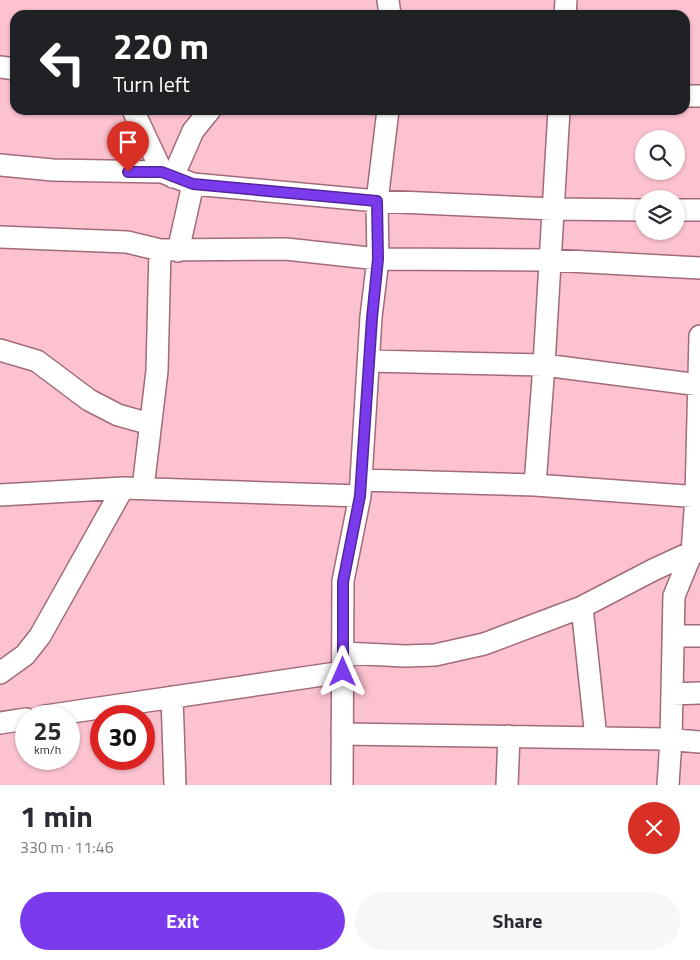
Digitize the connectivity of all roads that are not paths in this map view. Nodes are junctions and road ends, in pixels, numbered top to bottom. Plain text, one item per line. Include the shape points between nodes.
1 (136, 115) edge
2 (206, 115) edge
3 (387, 115) edge
4 (559, 115) edge
5 (0, 165) edge
6 (167, 174) junction
7 (193, 184) junction
8 (377, 201) junction
9 (553, 209) junction
10 (635, 210) edge
11 (685, 210) edge
12 (700, 210) edge
13 (0, 237) edge
14 (169, 250) junction
15 (378, 259) junction
16 (550, 260) junction
17 (700, 268) edge
18 (700, 336) edge
19 (0, 350) edge
20 (368, 361) junction
21 (544, 365) junction
22 (699, 384) edge
23 (150, 424) junction
24 (699, 435) edge
25 (534, 485) junction
26 (133, 488) junction
27 (360, 488) junction
28 (0, 495) edge
29 (698, 497) edge
30 (696, 552) edge
31 (582, 607) junction
32 (673, 636) junction
33 (700, 636) edge
34 (343, 663) junction
35 (0, 673) edge
36 (700, 693) edge
37 (672, 694) junction
38 (172, 697) junction
39 (80, 711) edge
40 (15, 721) edge
41 (0, 723) edge
42 (342, 734) junction
43 (509, 736) junction
44 (596, 738) junction
45 (671, 740) junction
46 (700, 742) edge
47 (175, 785) edge
48 (342, 785) edge
49 (507, 785) edge
50 (668, 785) edge

1 - 6 street
2 - 6 street
3 - 8 street
4 - 9 street
5 - 6 street
6 - 7 street
7 - 8 street
7 - 14 street
8 - 9 street
8 - 15 street
9 - 10 street
9 - 16 street
11 - 12 street
13 - 14 street via 127,242
14 - 15 street via 286,249
14 - 23 street
15 - 16 street
15 - 20 street
16 - 17 street
16 - 21 street
18 - 22 street
19 - 23 street via 37,361 88,400 118,416
20 - 21 street
20 - 27 street
21 - 22 street
21 - 25 street
22 - 24 street
23 - 26 street
24 - 29 street
25 - 27 street
25 - 29 street
26 - 27 street
26 - 28 street
26 - 35 street via 40,636 25,655
27 - 34 street via 343,582
29 - 30 street
30 - 31 street
30 - 32 street via 674,596
31 - 34 street via 484,644 435,655
31 - 44 street
32 - 33 street
32 - 37 street
34 - 38 street
34 - 42 street
36 - 37 street
37 - 45 street
38 - 39 street
38 - 47 street
40 - 41 street
42 - 43 street
42 - 48 street
43 - 44 street
43 - 49 street
44 - 45 street
45 - 46 street
45 - 50 street

